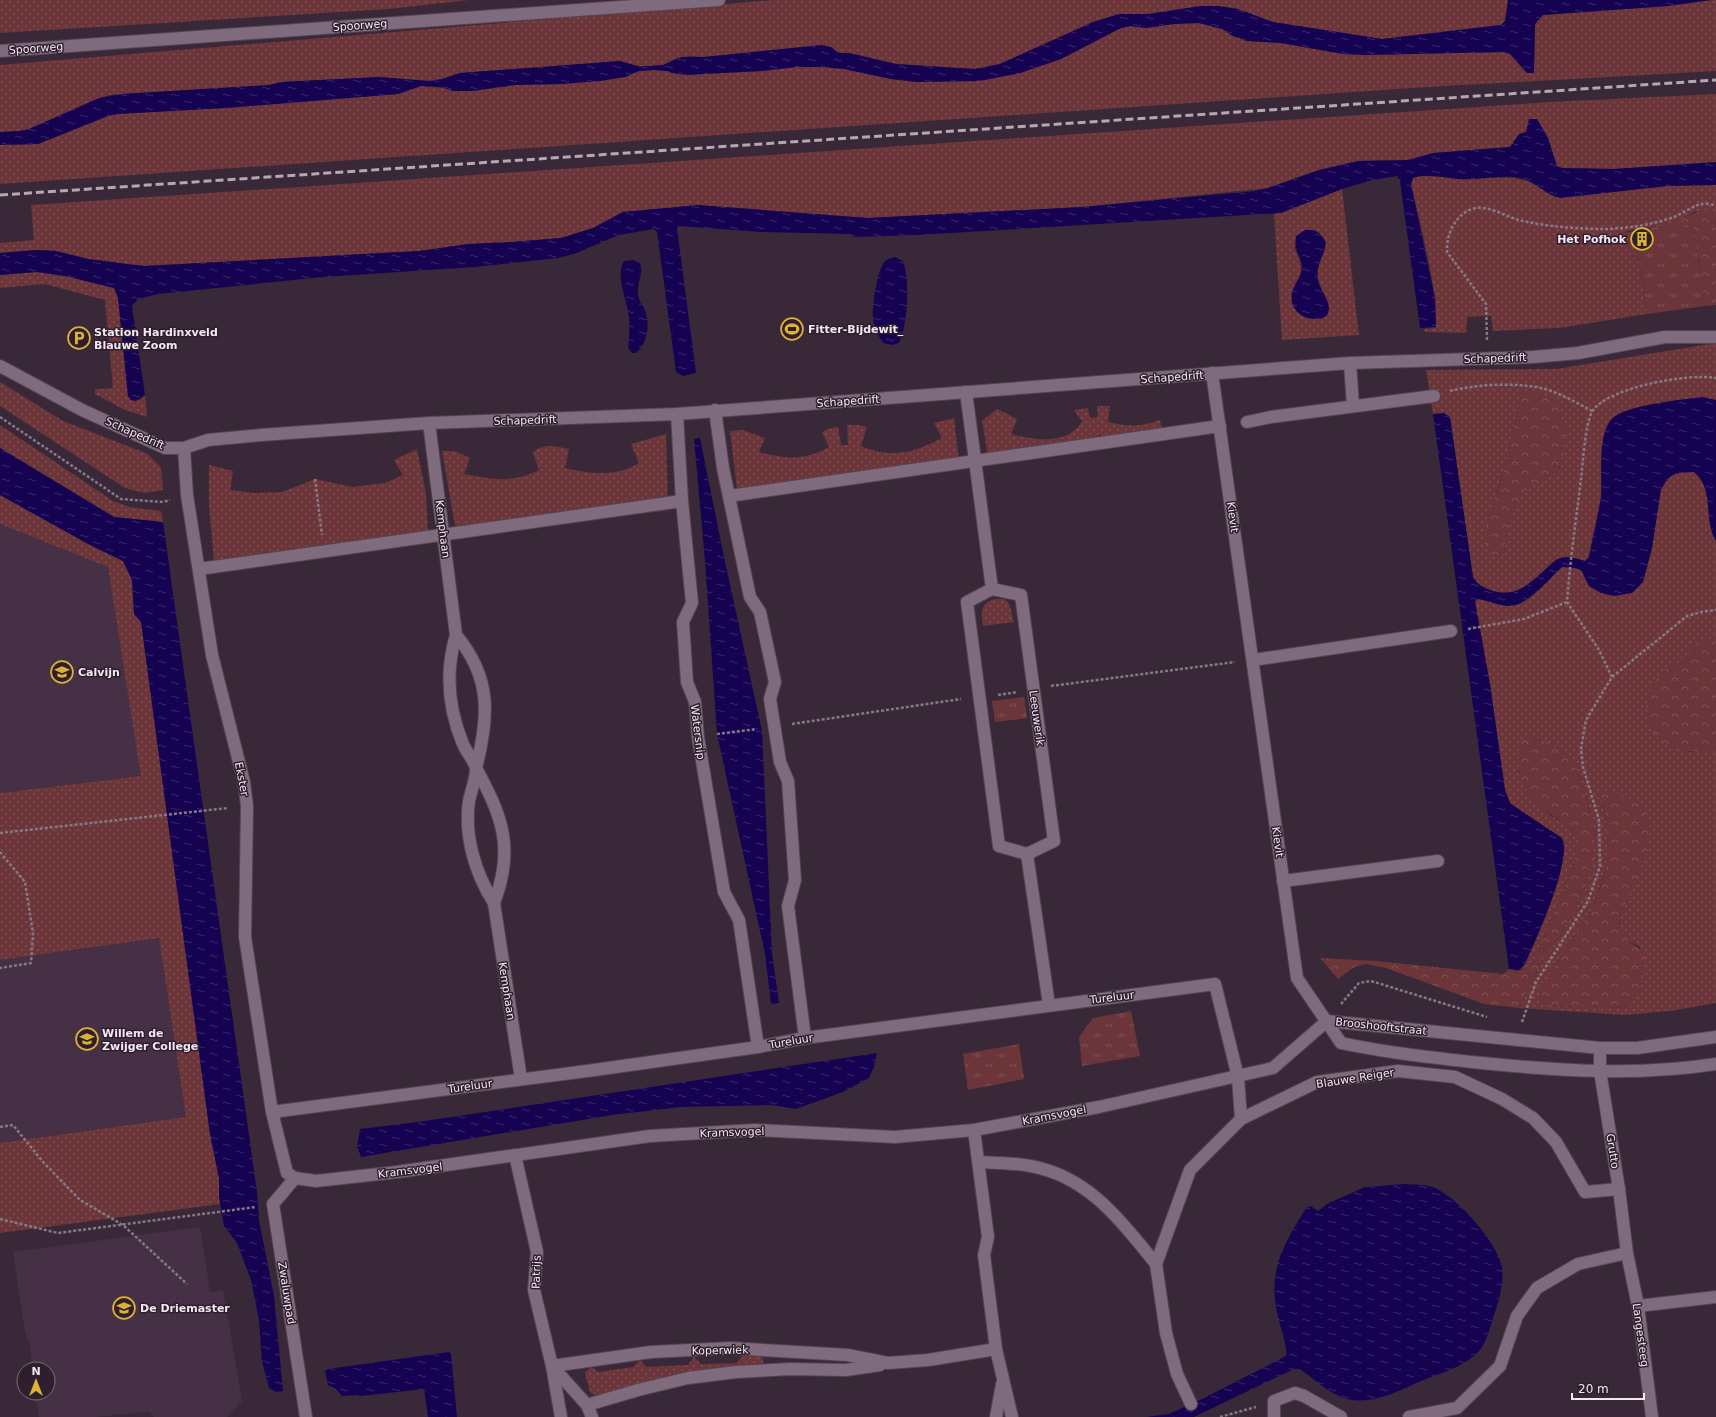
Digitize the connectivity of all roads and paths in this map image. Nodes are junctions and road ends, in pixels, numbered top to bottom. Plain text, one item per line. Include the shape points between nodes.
1 (719, 0) edge
2 (0, 51) edge
3 (1716, 206) edge
4 (1716, 336) edge
5 (1487, 359) junction
6 (1350, 363) junction
7 (0, 366) edge
8 (1212, 374) junction
9 (1716, 378) edge
10 (966, 392) junction
11 (1434, 396) joint
12 (1353, 406) junction
13 (715, 410) junction
14 (1592, 411) junction
15 (677, 414) junction
16 (0, 417) edge
17 (1247, 422) dead end
18 (429, 423) junction
19 (1220, 426) junction
20 (184, 448) junction
21 (977, 461) junction
22 (315, 479) dead end
23 (187, 495) junction
24 (729, 496) junction
25 (682, 501) junction
26 (444, 533) junction
27 (324, 551) junction
28 (199, 569) junction
29 (992, 589) junction
30 (1567, 602) junction
31 (1716, 610) edge
32 (1465, 629) dead end
33 (1451, 631) dead end
34 (456, 635) junction
35 (1253, 660) junction
36 (1612, 677) junction
37 (1033, 689) junction
38 (980, 697) junction
39 (769, 728) junction
40 (712, 735) dead end
41 (476, 768) junction
42 (226, 808) dead end
43 (0, 833) edge
44 (0, 852) edge
45 (1027, 854) junction
46 (1438, 860) dead end
47 (1283, 881) junction
48 (494, 903) junction
49 (0, 968) edge
50 (1049, 1005) junction
51 (1493, 1018) dead end
52 (1515, 1020) dead end
53 (1327, 1021) junction
54 (1522, 1021) junction
55 (1529, 1022) dead end
56 (805, 1038) junction
57 (1716, 1038) edge
58 (758, 1047) junction
59 (1600, 1048) junction
60 (1716, 1064) edge
61 (1600, 1071) junction
62 (1238, 1077) junction
63 (520, 1079) junction
64 (272, 1112) junction
65 (1241, 1119) junction
66 (0, 1127) edge
67 (974, 1130) junction
68 (515, 1155) junction
69 (979, 1162) junction
70 (295, 1178) junction
71 (1619, 1189) junction
72 (258, 1207) dead end
73 (0, 1219) edge
74 (123, 1225) junction
75 (1627, 1253) junction
76 (1156, 1264) junction
77 (187, 1284) dead end
78 (1716, 1297) edge
79 (1638, 1306) junction
80 (996, 1349) junction
81 (888, 1363) junction
82 (552, 1366) junction
83 (1003, 1377) junction
84 (1274, 1401) junction
85 (1191, 1404) dead end
86 (587, 1405) junction
87 (306, 1417) edge
88 (561, 1417) edge
89 (592, 1417) edge
90 (996, 1417) edge
91 (1012, 1417) edge
92 (1220, 1417) edge
93 (1274, 1417) edge
94 (1341, 1417) edge
95 (1409, 1417) edge
96 (1652, 1417) edge

1 - 2 street, Spoorweg
3 - 5 path via 1702,204 1653,223 1628,228 1602,229 1521,221 1483,208 1467,211 1451,229 1446,243 1447,252 1486,304
4 - 5 street, Schapedrift via 1665,337 1578,353
5 - 6 street, Schapedrift
6 - 8 street, Schapedrift
6 - 12 street
7 - 20 street, Schapedrift via 82,410 165,448
8 - 10 street, Schapedrift
8 - 19 street, Kievit
9 - 14 path via 1679,379 1638,387 1608,398
10 - 13 street, Schapedrift
10 - 21 street
11 - 12 street
11 - 14 path via 1454,390 1507,385 1545,389
12 - 17 street via 1271,416
13 - 15 street, Schapedrift
13 - 24 street
14 - 30 path via 1585,438
15 - 18 street, Schapedrift
15 - 25 street, Watersnip
16 - 23 path via 121,499 163,502
18 - 20 street, Schapedrift via 208,440
18 - 26 street, Kemphaan
19 - 21 street
19 - 35 street, Kievit
20 - 23 street, Ekster
21 - 24 street
21 - 29 street
22 - 27 path
23 - 28 street, Ekster
24 - 39 street via 750,597 760,612 775,682 770,699
25 - 26 street
25 - 58 street, Watersnip via 692,603 683,622 687,682 695,702 698,737 724,892 739,920
26 - 27 street
26 - 34 street, Kemphaan
27 - 28 street
28 - 64 street, Ekster via 212,655 244,782 247,806 245,937
29 - 37 street, Leeuwerik via 1021,595
29 - 38 street via 967,602
30 - 32 path via 1524,619
30 - 36 path via 1599,650
31 - 36 path via 1686,616
33 - 35 street
34 - 41 street, Kemphaan via 450,655 449,691 453,717
34 - 41 street, Kemphaan via 469,650 483,686 486,718
35 - 37 path
35 - 47 street, Kievit
36 - 54 path via 1586,720 1581,749 1583,767 1599,820 1600,866 1588,901 1536,982
37 - 38 path
37 - 45 street, Leeuwerik via 1054,841
38 - 39 path
38 - 45 street via 998,846
39 - 40 path
39 - 56 street via 788,781 795,880 788,906
41 - 48 street, Kemphaan via 469,802 468,830 474,860
41 - 48 street, Kemphaan via 493,799 503,830 504,860 501,884
42 - 43 path
44 - 49 path via 25,882 33,933 31,963
45 - 50 street
46 - 47 street
47 - 53 street, Kievit via 1297,978
48 - 63 street, Kemphaan
50 - 56 street, Tureluur
50 - 62 street, Tureluur via 1215,984
51 - 53 path via 1371,981 1359,983
52 - 54 path
53 - 59 street, Brooshooftstraat
53 - 61 street, Brooshooftstraat via 1341,1043 1393,1054 1529,1068
53 - 62 street via 1273,1068
54 - 55 path
56 - 58 street, Tureluur
57 - 59 street, Brooshooftstraat via 1637,1048
58 - 63 street, Tureluur
59 - 61 street, Grutto
60 - 61 street, Brooshooftstraat via 1692,1068
61 - 71 street, Grutto
62 - 65 street
62 - 67 street, Kramsvogel via 1099,1107
63 - 64 street, Tureluur
64 - 70 street via 286,1173
65 - 71 street, Blauwe Reiger via 1317,1082 1398,1071 1454,1077 1502,1099 1533,1118 1556,1142 1585,1192
65 - 76 street, Blauwe Reiger via 1190,1170
66 - 74 path via 13,1125 44,1163 80,1200
67 - 68 street, Kramsvogel via 895,1137 754,1130 650,1136
67 - 69 street
68 - 70 street, Kramsvogel via 316,1181
68 - 82 street, Patrijs via 537,1252 534,1290
69 - 76 street via 1012,1163 1044,1169 1076,1183 1100,1200 1121,1220
69 - 80 street via 988,1237 984,1255
70 - 87 street, Zwaluwpad via 273,1204
71 - 75 street, Grutto
72 - 74 path
73 - 74 path via 58,1233
74 - 77 path
75 - 79 street, Langesteeg
75 - 95 street via 1578,1264 1537,1288 1517,1316 1500,1366 1457,1408
76 - 85 street, Blauwe Reiger via 1166,1333 1177,1374
78 - 79 street
79 - 96 street, Langesteeg
80 - 81 street, Koperwiek via 928,1360
80 - 83 street
81 - 82 street, Koperwiek via 848,1355 730,1348 651,1352
81 - 86 street, Koperwiek via 846,1370 790,1369 695,1377
82 - 86 street, Patrijs
82 - 88 street, Patrijs
83 - 90 street
83 - 91 street
84 - 92 path
84 - 93 street
84 - 94 street via 1295,1394 1304,1396
86 - 89 street, Patrijs

